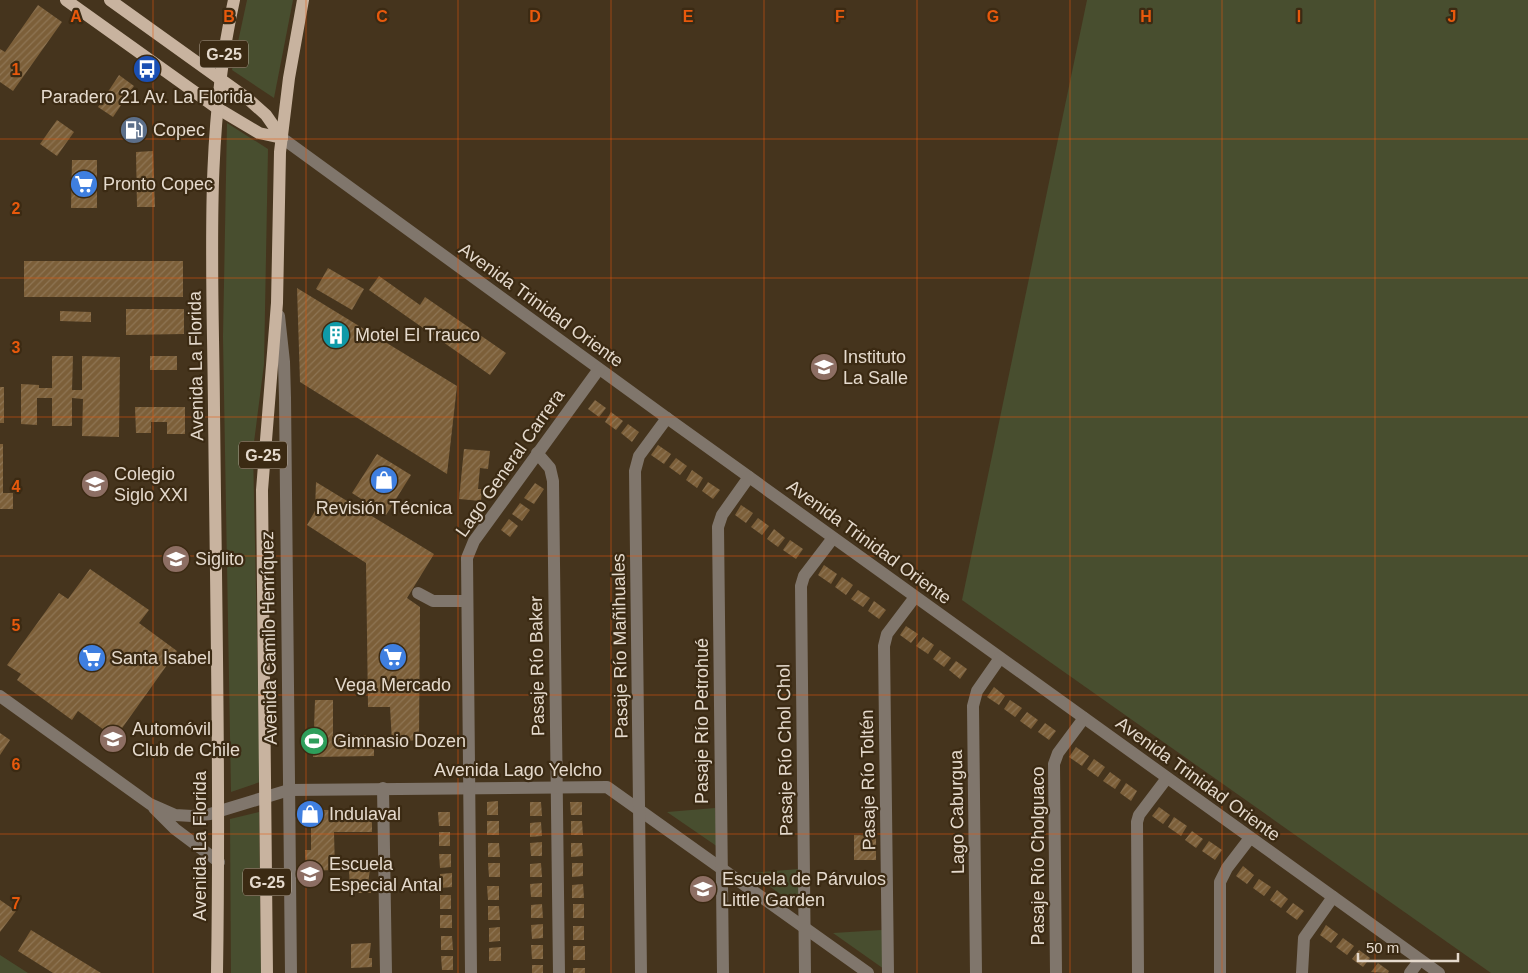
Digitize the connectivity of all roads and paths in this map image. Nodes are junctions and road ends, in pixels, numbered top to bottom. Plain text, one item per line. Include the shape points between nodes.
1 (66, 0) edge
2 (110, 0) edge
3 (234, 0) edge
4 (303, 0) edge
5 (220, 78) junction
6 (217, 108) junction
7 (282, 138) junction
8 (277, 303) junction
9 (598, 369) junction
10 (667, 418) junction
11 (537, 454) junction
12 (749, 477) junction
13 (833, 538) junction
14 (418, 594) dead end
15 (915, 597) junction
16 (467, 601) junction
17 (1000, 658) junction
18 (0, 697) edge
19 (1084, 718) junction
20 (1167, 778) junction
21 (556, 786) junction
22 (469, 787) junction
23 (383, 788) junction
24 (289, 790) junction
25 (267, 797) junction
26 (150, 804) junction
27 (639, 808) junction
28 (218, 812) junction
29 (1250, 838) junction
30 (219, 862) junction
31 (722, 868) junction
32 (1334, 897) junction
33 (805, 928) junction
34 (1420, 960) junction
35 (268, 971) edge
36 (217, 973) edge
37 (291, 973) edge
38 (386, 973) edge
39 (471, 973) edge
40 (559, 973) edge
41 (641, 973) edge
42 (723, 973) edge
43 (806, 973) edge
44 (868, 973) edge
45 (888, 973) edge
46 (976, 973) edge
47 (1056, 973) edge
48 (1138, 973) edge
49 (1220, 973) edge
50 (1302, 973) edge
51 (1410, 973) edge
52 (1438, 973) edge

1 - 6 main road, Avenida Trinidad Oriente
2 - 5 main road, Avenida Trinidad Oriente
3 - 5 main road, Avenida La Florida / G-25
4 - 7 main road, G-25
5 - 6 main road, Avenida La Florida / G-25
5 - 7 main road, Avenida Trinidad Oriente via 266,115
6 - 7 main road, Avenida Trinidad Oriente via 258,133
6 - 28 main road, Avenida La Florida / G-25 via 212,239
7 - 8 main road, Avenida Camilo Henríquez / G-25
7 - 9 street, Avenida Trinidad Oriente
8 - 24 street, Avenida Camilo Henríquez via 285,372
8 - 25 main road, Avenida Camilo Henríquez / G-25 via 262,490
9 - 10 street, Avenida Trinidad Oriente
9 - 11 street, Lago General Carrera
10 - 12 street, Avenida Trinidad Oriente
10 - 27 street, Pasaje Río Mañihuales via 639,456 635,471
11 - 16 street, Lago General Carrera via 471,546 466,564
11 - 21 street, Pasaje Río Baker via 550,468 553,481
12 - 13 street, Avenida Trinidad Oriente
12 - 31 street, Pasaje Río Petrohué via 719,523
13 - 15 street, Avenida Trinidad Oriente
13 - 33 street, Pasaje Río Chol Chol via 804,576 801,586
14 - 16 street via 433,601
15 - 17 street, Avenida Trinidad Oriente
15 - 45 street, Pasaje Río Toltén via 887,634 884,646
16 - 22 street, Lago General Carrera
17 - 19 street, Avenida Trinidad Oriente
17 - 46 street, Lago Caburgua via 977,692 973,706
18 - 26 street
19 - 20 street, Avenida Trinidad Oriente
19 - 47 street, Pasaje Río Cholguaco via 1058,753 1054,764
20 - 29 street, Avenida Trinidad Oriente
20 - 48 street via 1137,822
21 - 22 street, Avenida Lago Yelcho
21 - 27 street, Avenida Lago Yelcho via 607,787
21 - 40 street, Pasaje Río Baker
22 - 23 street, Avenida Lago Yelcho
22 - 39 street, Lago General Carrera
23 - 24 street, Avenida Lago Yelcho
23 - 38 street
24 - 25 street, Avenida Lago Yelcho
24 - 37 street, Avenida Camilo Henríquez
25 - 28 street, Avenida Lago Yelcho
25 - 35 main road, Avenida Camilo Henríquez / G-25
26 - 28 street, Avenida Lago Yelcho via 184,816
26 - 30 street via 166,821
27 - 31 street, Avenida Lago Yelcho
27 - 41 street, Pasaje Río Mañihuales
28 - 30 main road, Avenida La Florida / G-25
29 - 32 street, Avenida Trinidad Oriente
29 - 49 street via 1220,882
30 - 36 main road, Avenida La Florida / G-25
31 - 33 street, Avenida Lago Yelcho
31 - 42 street, Pasaje Río Petrohué
32 - 34 street, Avenida Trinidad Oriente
32 - 50 street via 1304,938
33 - 43 street, Pasaje Río Chol Chol
33 - 44 street, Avenida Lago Yelcho
34 - 51 street
34 - 52 street, Avenida Trinidad Oriente

